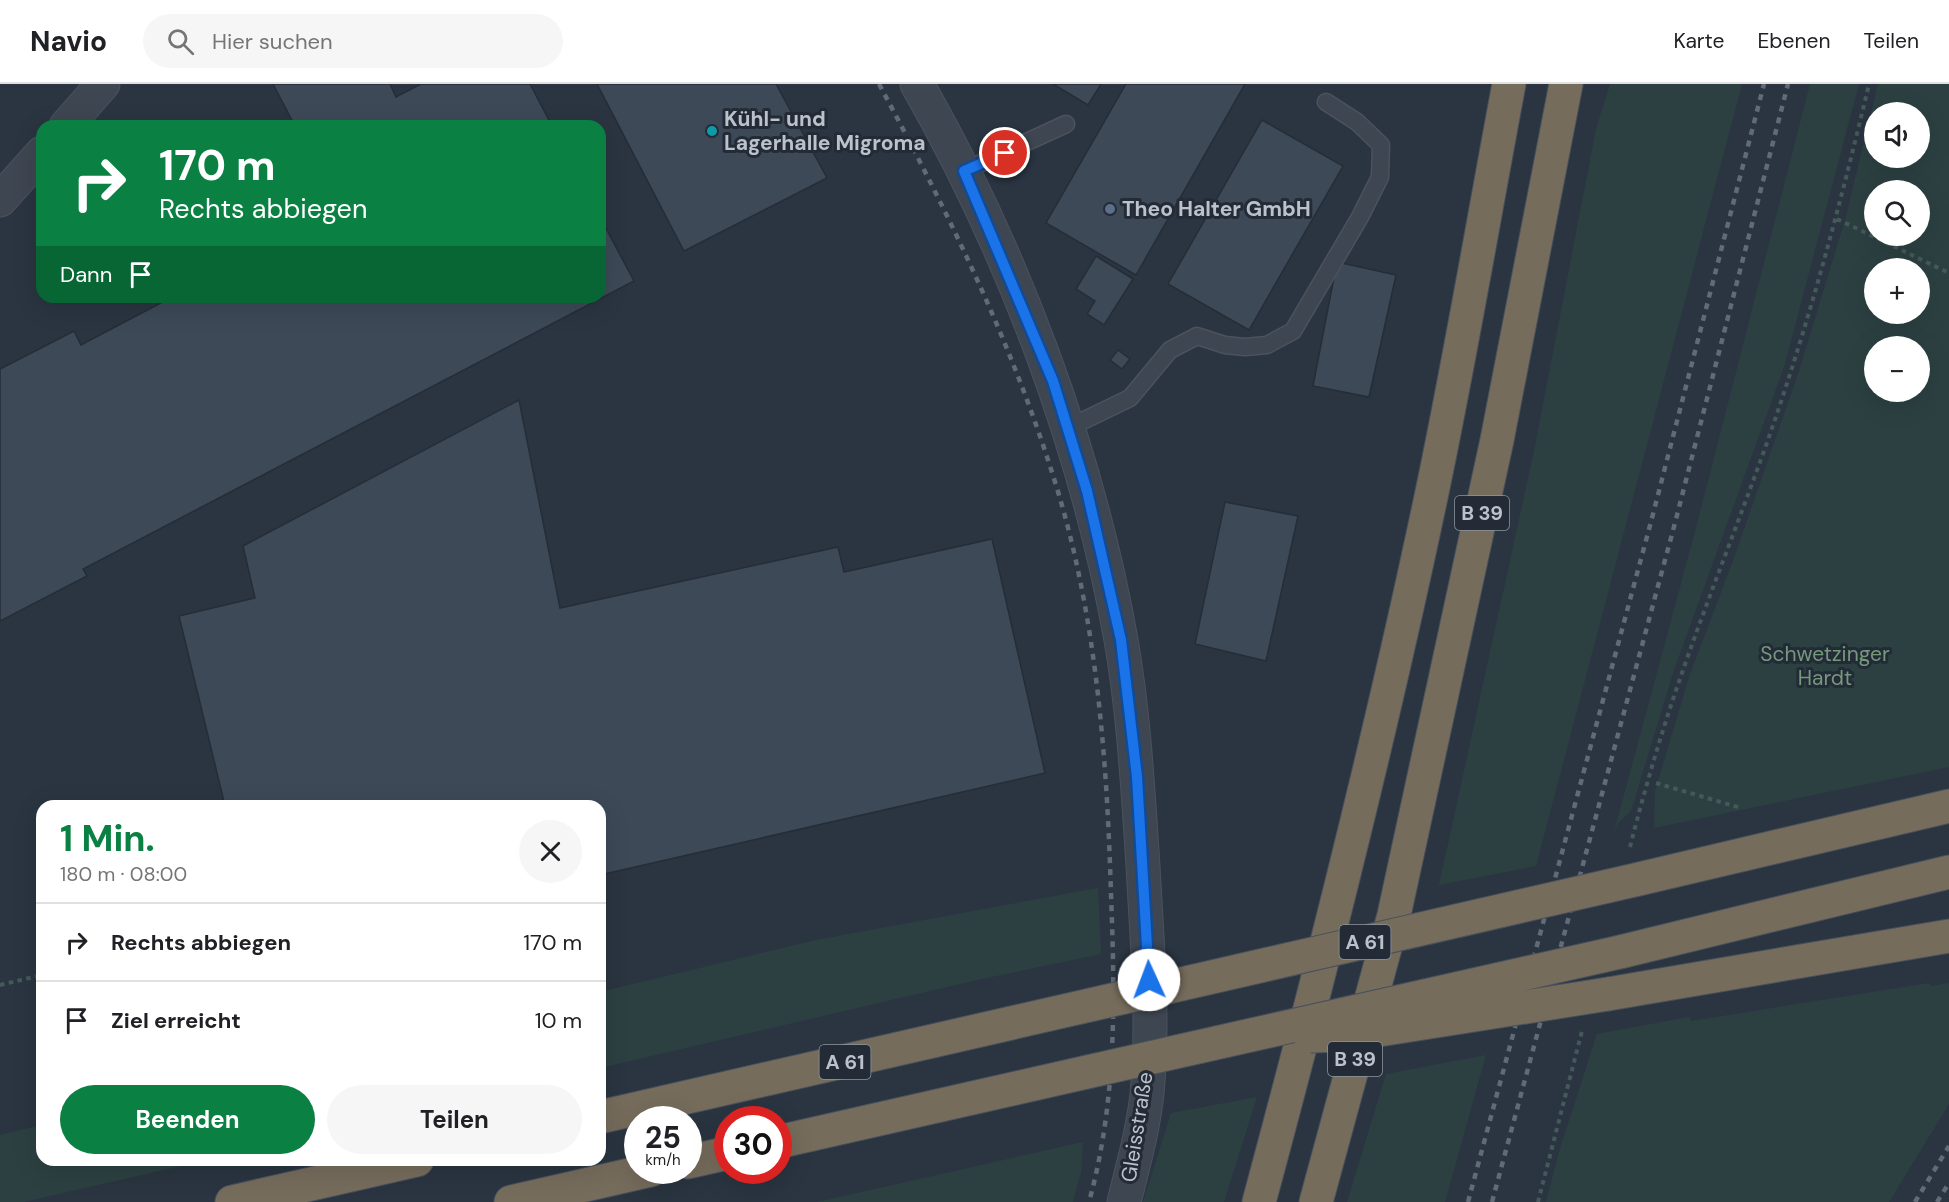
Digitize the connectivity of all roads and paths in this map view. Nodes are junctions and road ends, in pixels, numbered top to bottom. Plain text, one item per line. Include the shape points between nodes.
1 (103, 84) edge
2 (917, 84) edge
3 (1509, 84) edge
4 (1869, 84) edge
5 (1569, 93) edge
6 (1326, 102) dead end
7 (71, 120) edge
8 (1066, 124) dead end
9 (36, 160) edge
10 (964, 171) junction
11 (0, 200) edge
12 (1837, 219) junction
13 (1949, 273) edge
14 (1068, 428) junction
15 (1656, 783) dead end
16 (1949, 806) edge
17 (1741, 808) dead end
18 (1634, 868) junction
19 (1949, 872) edge
20 (1949, 936) edge
21 (36, 976) edge
22 (0, 985) edge
23 (1583, 1027) dead end
24 (1227, 1039) junction
25 (606, 1116) edge
26 (792, 1139) edge
27 (391, 1166) edge
28 (624, 1176) edge
29 (232, 1202) edge
30 (510, 1202) edge
31 (1124, 1202) edge
32 (1259, 1202) edge
33 (1316, 1202) edge
34 (1538, 1202) edge

1 - 7 street
2 - 10 street, Gleisstraße
3 - 32 highway, B 39 via 1402,634 1324,962
4 - 12 path
5 - 33 highway, B 39 via 1399,892
6 - 14 lane via 1357,122 1381,145 1380,177 1293,331 1268,345 1245,347 1197,336 1170,350 1130,398
8 - 10 lane
9 - 11 street
10 - 14 street, Gleisstraße via 1053,381
12 - 13 path
12 - 18 path via 1770,433 1682,672 1645,787
14 - 31 street, Gleisstraße via 1087,491 1121,640 1137,777 1149,1020 1147,1094
15 - 17 path
16 - 18 highway, A 61
18 - 25 highway, A 61, bridge via 1090,1005
19 - 24 highway, bridge via 1620,952
20 - 24 highway, bridge via 1347,1035
21 - 22 path
23 - 34 path
24 - 26 highway, bridge
27 - 29 highway
28 - 30 highway

